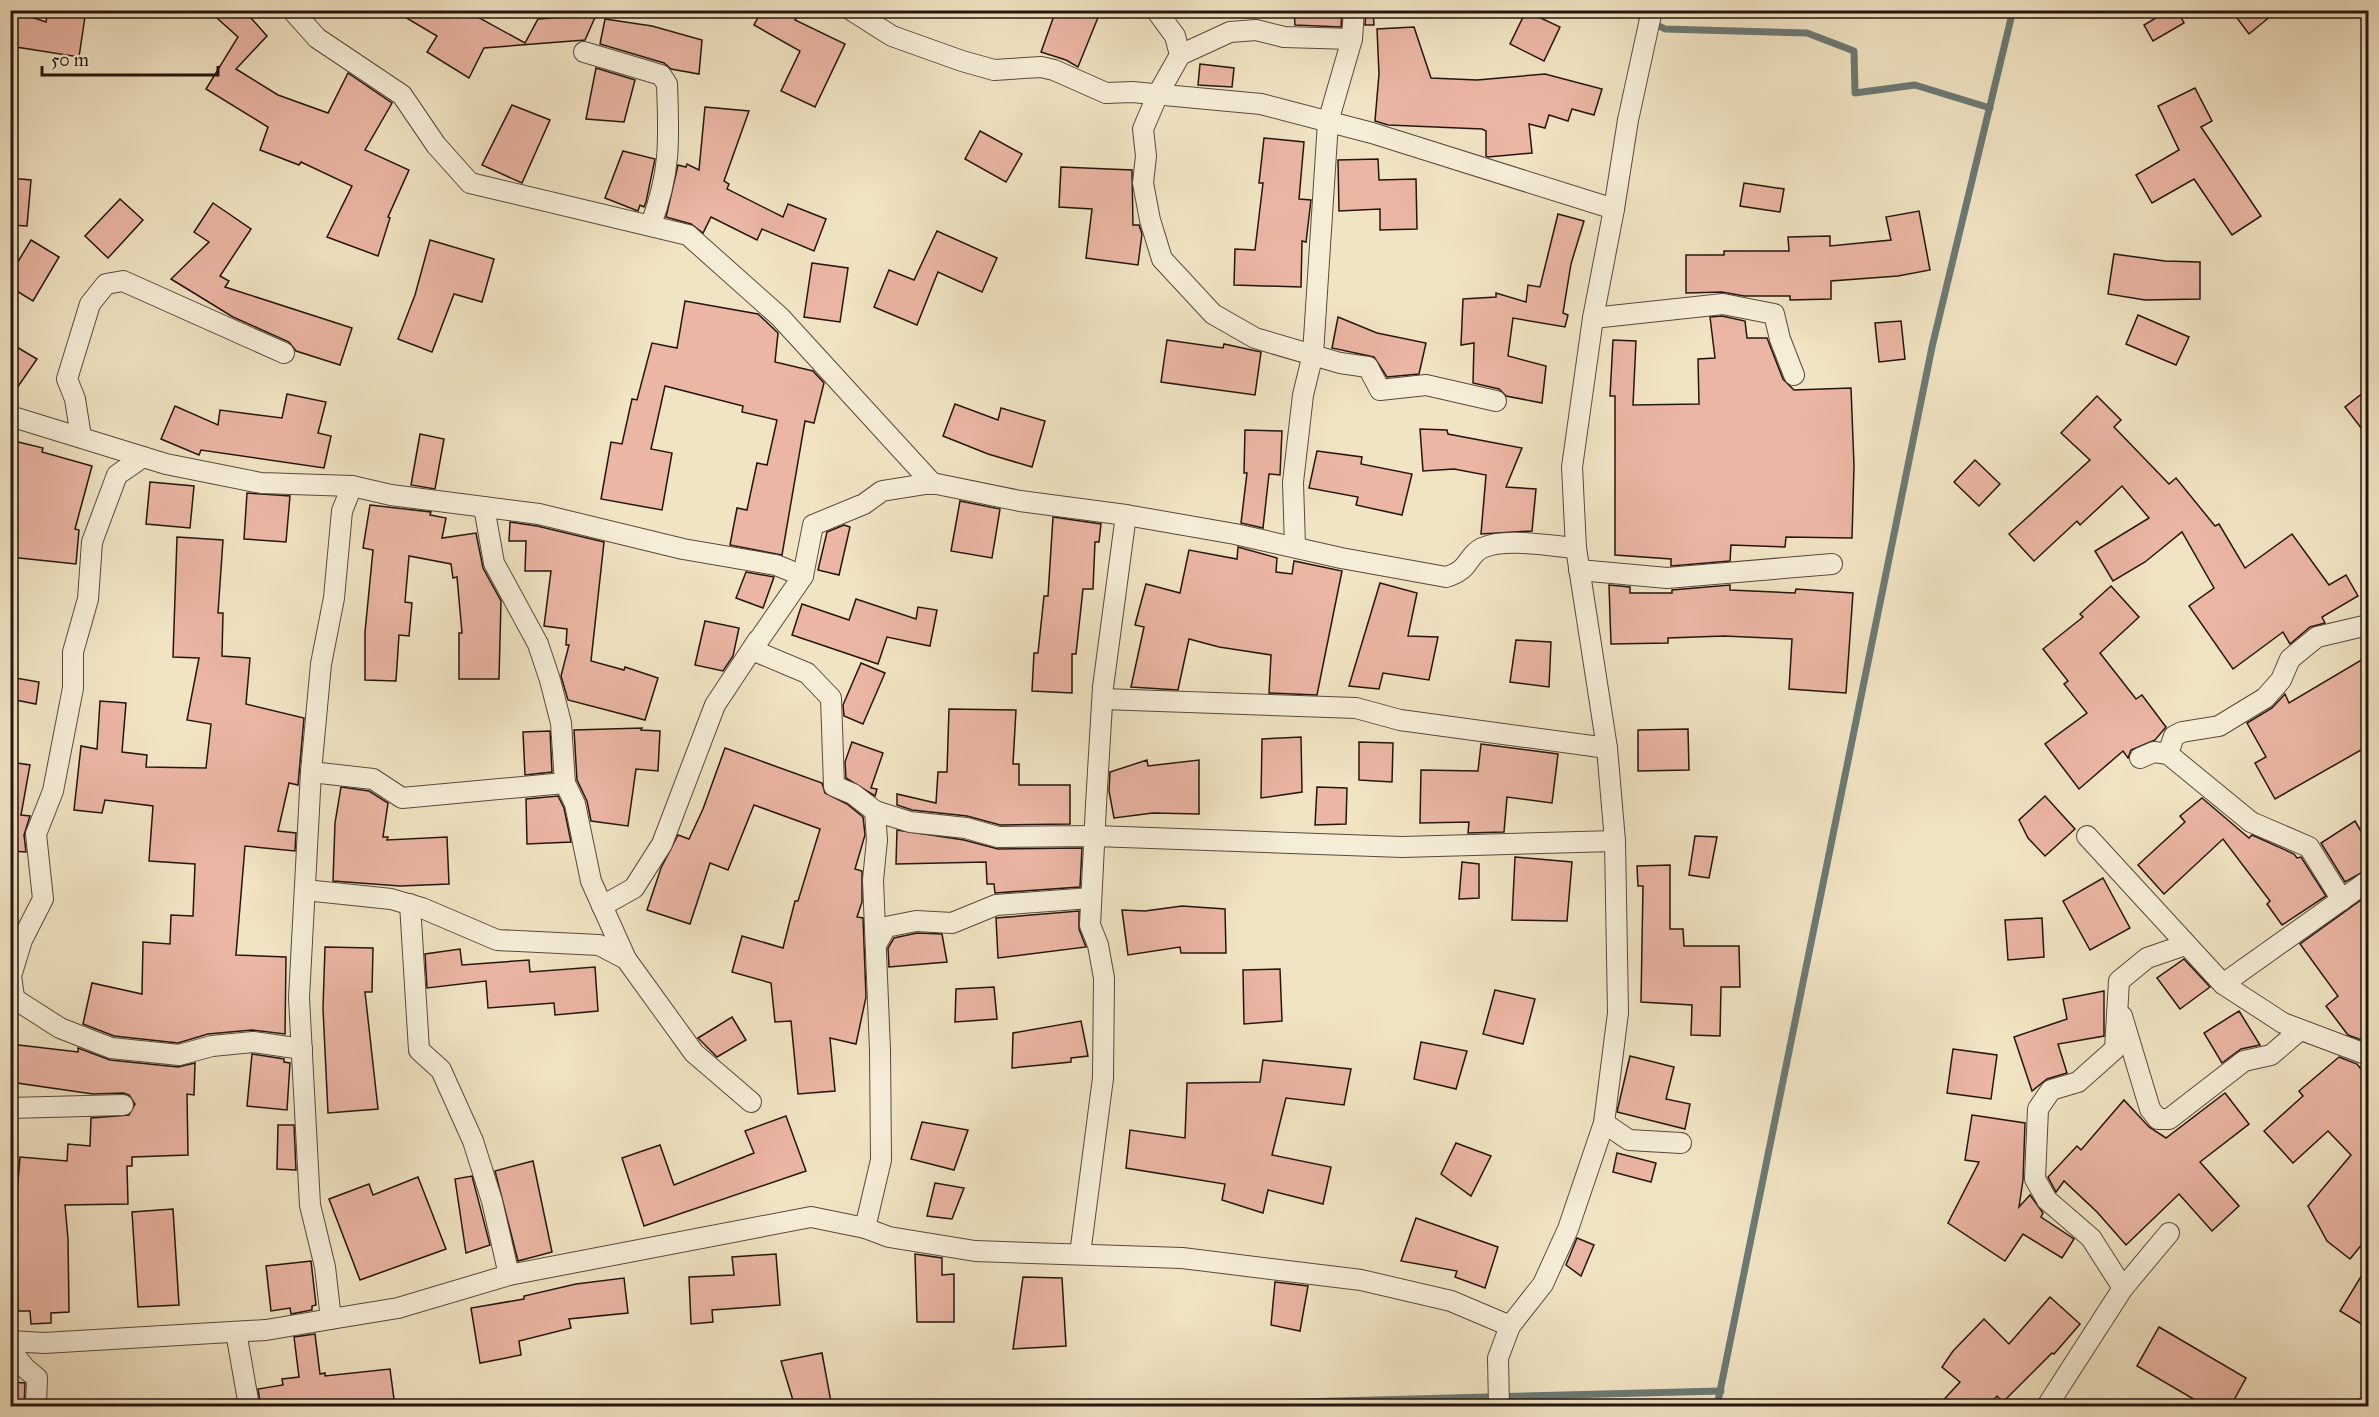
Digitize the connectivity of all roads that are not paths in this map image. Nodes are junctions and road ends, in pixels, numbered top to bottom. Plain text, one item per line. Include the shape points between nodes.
1 (292, 10) edge
2 (851, 10) edge
3 (1156, 10) edge
4 (1354, 10) edge
5 (1652, 10) edge
6 (1352, 39) junction
7 (584, 52) dead end
8 (1180, 55) junction
9 (1158, 94) junction
10 (1328, 122) junction
11 (1614, 209) junction
12 (651, 224) junction
13 (1593, 318) junction
14 (284, 353) dead end
15 (1313, 354) junction
16 (1794, 375) dead end
17 (1496, 401) dead end
18 (10, 416) edge
19 (81, 437) junction
20 (143, 457) junction
21 (932, 483) junction
22 (352, 486) junction
23 (484, 507) junction
24 (1126, 515) junction
25 (1294, 546) junction
26 (1576, 548) junction
27 (1832, 564) dead end
28 (1579, 570) junction
29 (803, 576) junction
30 (2368, 626) edge
31 (752, 650) junction
32 (1103, 699) junction
33 (1607, 748) junction
34 (2168, 754) junction
35 (2140, 758) dead end
36 (312, 772) junction
37 (565, 783) junction
38 (875, 811) junction
39 (1094, 836) junction
40 (2087, 836) dead end
41 (1615, 841) junction
42 (2368, 881) edge
43 (305, 890) junction
44 (1091, 898) junction
45 (2342, 900) junction
46 (410, 904) junction
47 (602, 906) junction
48 (876, 945) junction
49 (2185, 945) junction
50 (626, 959) junction
51 (2119, 981) junction
52 (2223, 984) junction
53 (12, 996) edge
54 (2300, 1030) junction
55 (302, 1049) junction
56 (2368, 1055) edge
57 (751, 1102) dead end
58 (123, 1106) dead end
59 (10, 1108) edge
60 (1604, 1123) junction
61 (1681, 1143) dead end
62 (865, 1228) junction
63 (2169, 1233) dead end
64 (1080, 1254) junction
65 (509, 1275) junction
66 (2123, 1288) junction
67 (331, 1319) junction
68 (1510, 1326) junction
69 (236, 1332) junction
70 (10, 1341) edge
71 (10, 1349) edge
72 (36, 1407) edge
73 (249, 1407) edge
74 (1499, 1407) edge
75 (2047, 1407) edge

1 - 12 street via 317,38 402,94 436,145 470,183
2 - 9 street via 892,36 994,70 1041,67 1106,93
3 - 8 street via 1175,36
4 - 6 street
5 - 11 street
6 - 8 street via 1284,37 1256,30 1230,33
6 - 10 street
7 - 12 street via 661,75 667,84 669,158
8 - 9 street
9 - 10 street via 1261,104
9 - 15 street via 1143,129 1143,183 1162,259 1214,314 1255,338
10 - 11 street
10 - 15 street
11 - 13 street
12 - 21 street via 688,235 780,317
13 - 16 street via 1723,304 1774,314
13 - 26 street via 1572,467
14 - 19 street via 123,281 106,284 90,304 67,379 75,399
15 - 17 street via 1368,367 1380,390 1426,385
15 - 25 street via 1303,395 1293,482
18 - 19 street
19 - 20 street
20 - 22 street via 261,483
20 - 53 street via 117,475 92,542 88,599 73,652 73,687 52,791 36,834 43,899 22,940 11,975
21 - 24 street via 1020,501
21 - 29 street via 882,491 864,504 813,525
22 - 23 street
22 - 36 street via 342,511 334,598 321,664
23 - 29 street via 539,514 683,549 776,565
23 - 37 street via 494,563 538,644 550,680 561,723
24 - 25 street
24 - 32 street
25 - 26 street via 1446,577 1460,573 1479,549 1498,542
26 - 28 street
27 - 28 street via 1667,578
28 - 33 street
29 - 31 street
30 - 34 street via 2317,637 2290,659 2281,680 2265,698 2219,726 2174,736
31 - 38 street via 807,673 831,698 834,786
31 - 47 street via 715,705 662,844 634,888
32 - 33 street via 1356,708 1400,720
32 - 39 street
33 - 41 street
34 - 35 street via 2154,752
34 - 45 street via 2251,822 2309,847
36 - 37 street via 373,779 402,798
36 - 43 street
37 - 47 street via 575,804 591,881
38 - 39 street via 910,822 966,828 998,837
38 - 48 street
39 - 41 street via 1402,847
39 - 44 street
40 - 49 street
41 - 60 street via 1618,1012
42 - 45 street
43 - 46 street
43 - 55 street via 299,998
44 - 48 street via 996,905 952,923 916,921 886,927
44 - 64 street via 1090,924 1104,978 1103,1078
45 - 52 street
46 - 50 street via 496,940 599,945
46 - 65 street via 419,1050 441,1070 473,1141
47 - 50 street
48 - 62 street via 881,1160
49 - 51 street via 2147,958
49 - 52 street
50 - 57 street via 694,1053
51 - 54 street via 2119,1006 2150,1109 2158,1119 2169,1119 2244,1061 2271,1055
51 - 66 street via 2115,1049 2078,1082 2051,1090 2038,1109 2035,1179 2047,1200 2091,1238
52 - 54 street
53 - 55 street via 60,1028 111,1048 178,1055 212,1046 253,1042
54 - 56 street
55 - 67 street via 310,1205 325,1267
58 - 59 street
60 - 61 street via 1629,1140
60 - 68 street via 1568,1229 1543,1284
62 - 64 street via 889,1237 975,1251
62 - 65 street via 811,1217
63 - 66 street
64 - 68 street via 1182,1258 1361,1280 1451,1301
65 - 67 street via 398,1308
66 - 75 street
67 - 69 street
68 - 74 street via 1498,1358
69 - 70 street via 44,1343
69 - 73 street
71 - 72 street via 38,1378

